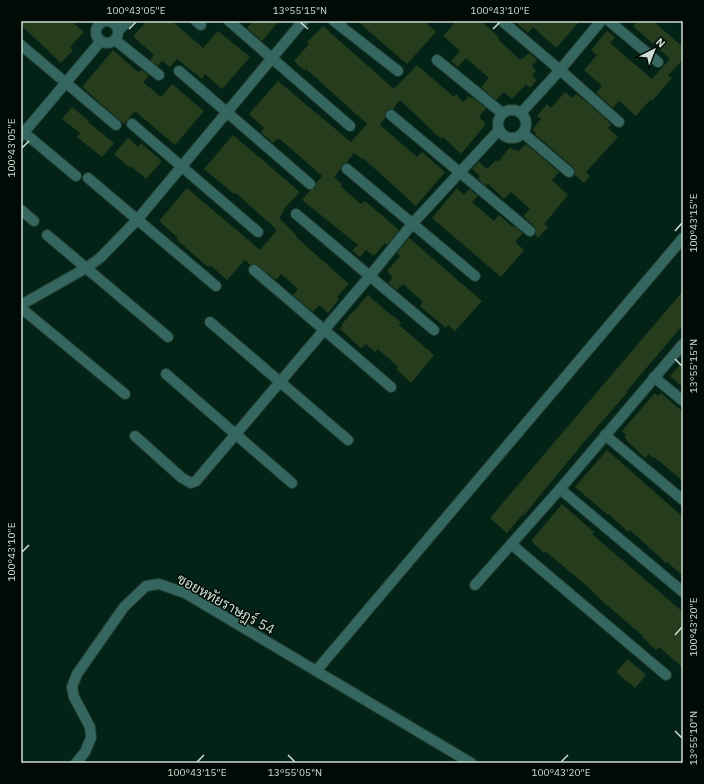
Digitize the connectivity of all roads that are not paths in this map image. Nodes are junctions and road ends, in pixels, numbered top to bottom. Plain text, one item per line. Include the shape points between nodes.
1 (107, 21) edge
2 (128, 21) edge
3 (229, 21) edge
4 (303, 21) edge
5 (334, 21) edge
6 (502, 21) edge
7 (601, 21) edge
8 (609, 21) edge
9 (94, 24) edge
10 (116, 35) junction
11 (100, 42) junction
12 (21, 45) edge
13 (271, 58) junction
14 (437, 60) dead end
15 (658, 62) dead end
16 (560, 70) junction
17 (179, 71) dead end
18 (398, 71) dead end
19 (159, 75) dead end
20 (66, 83) junction
21 (227, 113) junction
22 (502, 113) junction
23 (521, 113) junction
24 (391, 115) dead end
25 (619, 122) dead end
26 (132, 124) dead end
27 (116, 125) dead end
28 (350, 126) dead end
29 (499, 130) junction
30 (22, 133) edge
31 (523, 133) junction
32 (182, 167) junction
33 (347, 169) dead end
34 (460, 171) junction
35 (569, 172) dead end
36 (76, 176) dead end
37 (88, 178) dead end
38 (310, 184) dead end
39 (21, 210) edge
40 (296, 214) dead end
41 (137, 220) junction
42 (34, 221) dead end
43 (413, 223) junction
44 (530, 231) dead end
45 (258, 232) dead end
46 (47, 235) dead end
47 (683, 238) edge
48 (86, 268) junction
49 (254, 270) dead end
50 (475, 276) dead end
51 (369, 277) junction
52 (216, 286) dead end
53 (21, 307) edge
54 (210, 322) dead end
55 (324, 329) junction
56 (434, 330) dead end
57 (168, 337) dead end
58 (683, 344) edge
59 (166, 374) dead end
60 (654, 377) junction
61 (280, 382) junction
62 (391, 387) dead end
63 (125, 394) dead end
64 (683, 401) edge
65 (237, 434) junction
66 (606, 435) junction
67 (134, 436) dead end
68 (348, 440) dead end
69 (292, 482) dead end
70 (560, 489) junction
71 (683, 500) edge
72 (511, 544) junction
73 (475, 585) dead end
74 (683, 592) edge
75 (316, 671) junction
76 (666, 674) dead end
77 (76, 763) edge
78 (471, 763) edge

1 - 9 street
1 - 10 street via 114,24
2 - 10 street
3 - 13 street
4 - 13 street
5 - 18 street
6 - 16 street
7 - 16 street
8 - 15 street
9 - 11 street
10 - 11 street via 108,44
10 - 19 street
11 - 20 street
12 - 20 street
13 - 21 street
13 - 28 street
14 - 22 street
16 - 23 street
16 - 25 street
17 - 21 street
20 - 27 street
20 - 30 street
21 - 32 street
21 - 38 street
22 - 23 street via 511,110
22 - 29 street via 498,119
23 - 31 street via 526,120
24 - 34 street
26 - 32 street
29 - 31 street via 508,137 516,137
29 - 34 street
30 - 36 street
31 - 35 street
32 - 41 street
32 - 45 street
33 - 43 street
34 - 43 street
34 - 44 street
37 - 41 street
39 - 42 street
40 - 51 street
41 - 48 street via 111,248
41 - 52 street
43 - 50 street
43 - 51 street
46 - 48 street
47 - 75 street
48 - 53 street
48 - 57 street
49 - 55 street
51 - 55 street
51 - 56 street
53 - 63 street
54 - 61 street
55 - 61 street
55 - 62 street
58 - 60 street
59 - 65 street
60 - 64 street
60 - 66 street
61 - 65 street
61 - 68 street
65 - 67 street via 196,481 191,483
65 - 69 street
66 - 70 street
66 - 71 street
70 - 72 street
70 - 74 street
72 - 73 street
72 - 76 street
75 - 77 street, ซอยหทัยราษฎร์ 54 via 184,593 159,584 146,586 124,607 77,674 72,688 90,727 91,738 85,752
75 - 78 street, ซอยหทัยราษฎร์ 54

